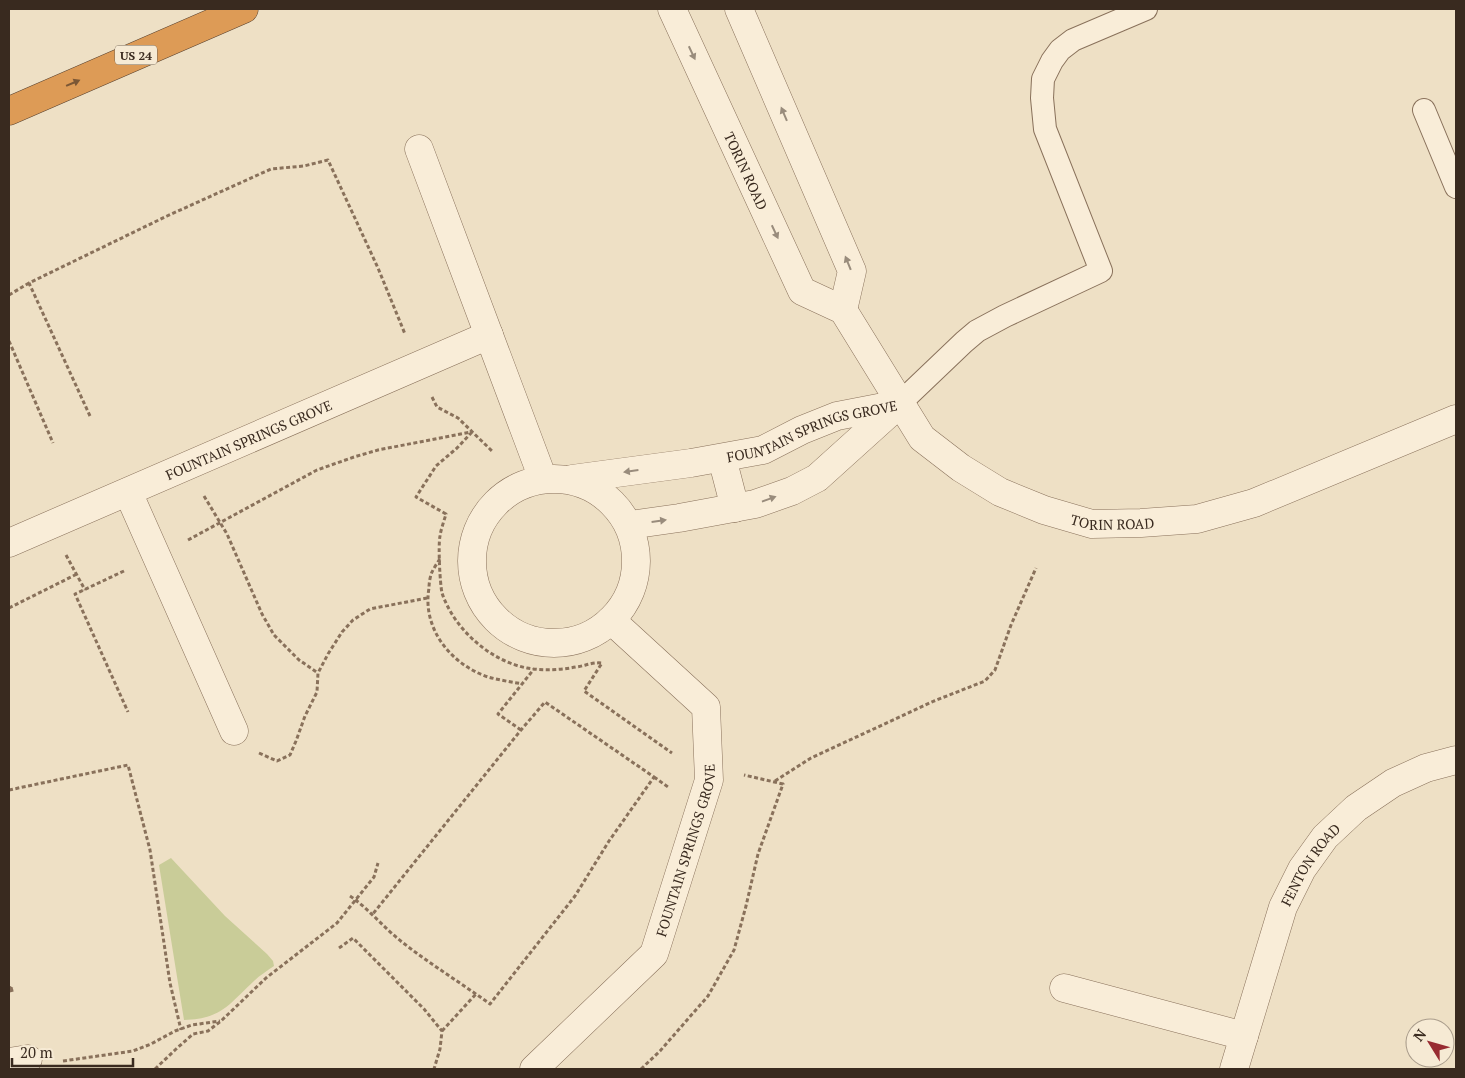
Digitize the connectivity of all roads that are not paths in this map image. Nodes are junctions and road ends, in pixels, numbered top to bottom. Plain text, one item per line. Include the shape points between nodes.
1 (244, 9) edge
2 (672, 9) edge
3 (739, 9) edge
4 (1146, 9) edge
5 (9, 110) edge
6 (1424, 110) dead end
7 (419, 149) dead end
8 (1456, 187) edge
9 (843, 310) junction
10 (489, 335) junction
11 (899, 404) junction
12 (1456, 419) edge
13 (722, 458) junction
14 (570, 479) junction
15 (533, 482) junction
16 (128, 492) junction
17 (735, 508) junction
18 (630, 525) junction
19 (9, 543) edge
20 (611, 620) junction
21 (234, 731) road end
22 (1456, 760) edge
23 (1064, 988) dead end
24 (1244, 1036) junction
25 (534, 1069) edge
26 (1234, 1069) edge

5 -> 1 highway, US 24
2 -> 9 street, TORIN ROAD via 802,291
9 -> 3 street via 852,271
4 - 11 lane via 1073,40 1060,50 1043,78 1045,128 1101,271 977,331
6 - 8 lane
7 - 10 street
9 - 11 street, TORIN ROAD
10 - 15 street
10 - 16 street, FOUNTAIN SPRINGS GROVE
11 - 12 street, TORIN ROAD via 922,438 961,468 1000,492 1044,510 1092,524 1196,519 1254,503
11 - 13 street, FOUNTAIN SPRINGS GROVE via 837,416 763,450
17 -> 11 street, FOUNTAIN SPRINGS GROVE via 792,491 817,478
13 -> 14 street, FOUNTAIN SPRINGS GROVE
13 - 17 street
14 - 15 street
14 - 18 street via 597,489 613,502
15 - 20 street via 498,500 486,515 474,542 474,588 484,607 502,625 544,644 569,642 591,635
16 - 19 street, FOUNTAIN SPRINGS GROVE
16 - 21 street
18 -> 17 street, FOUNTAIN SPRINGS GROVE
18 - 20 street via 635,541 633,588
20 - 25 street, FOUNTAIN SPRINGS GROVE via 706,707 709,775 654,954
22 - 24 street, FENTON ROAD via 1426,768 1393,783 1356,808 1325,837 1302,869 1283,907
23 - 24 street
24 - 26 street, FENTON ROAD

